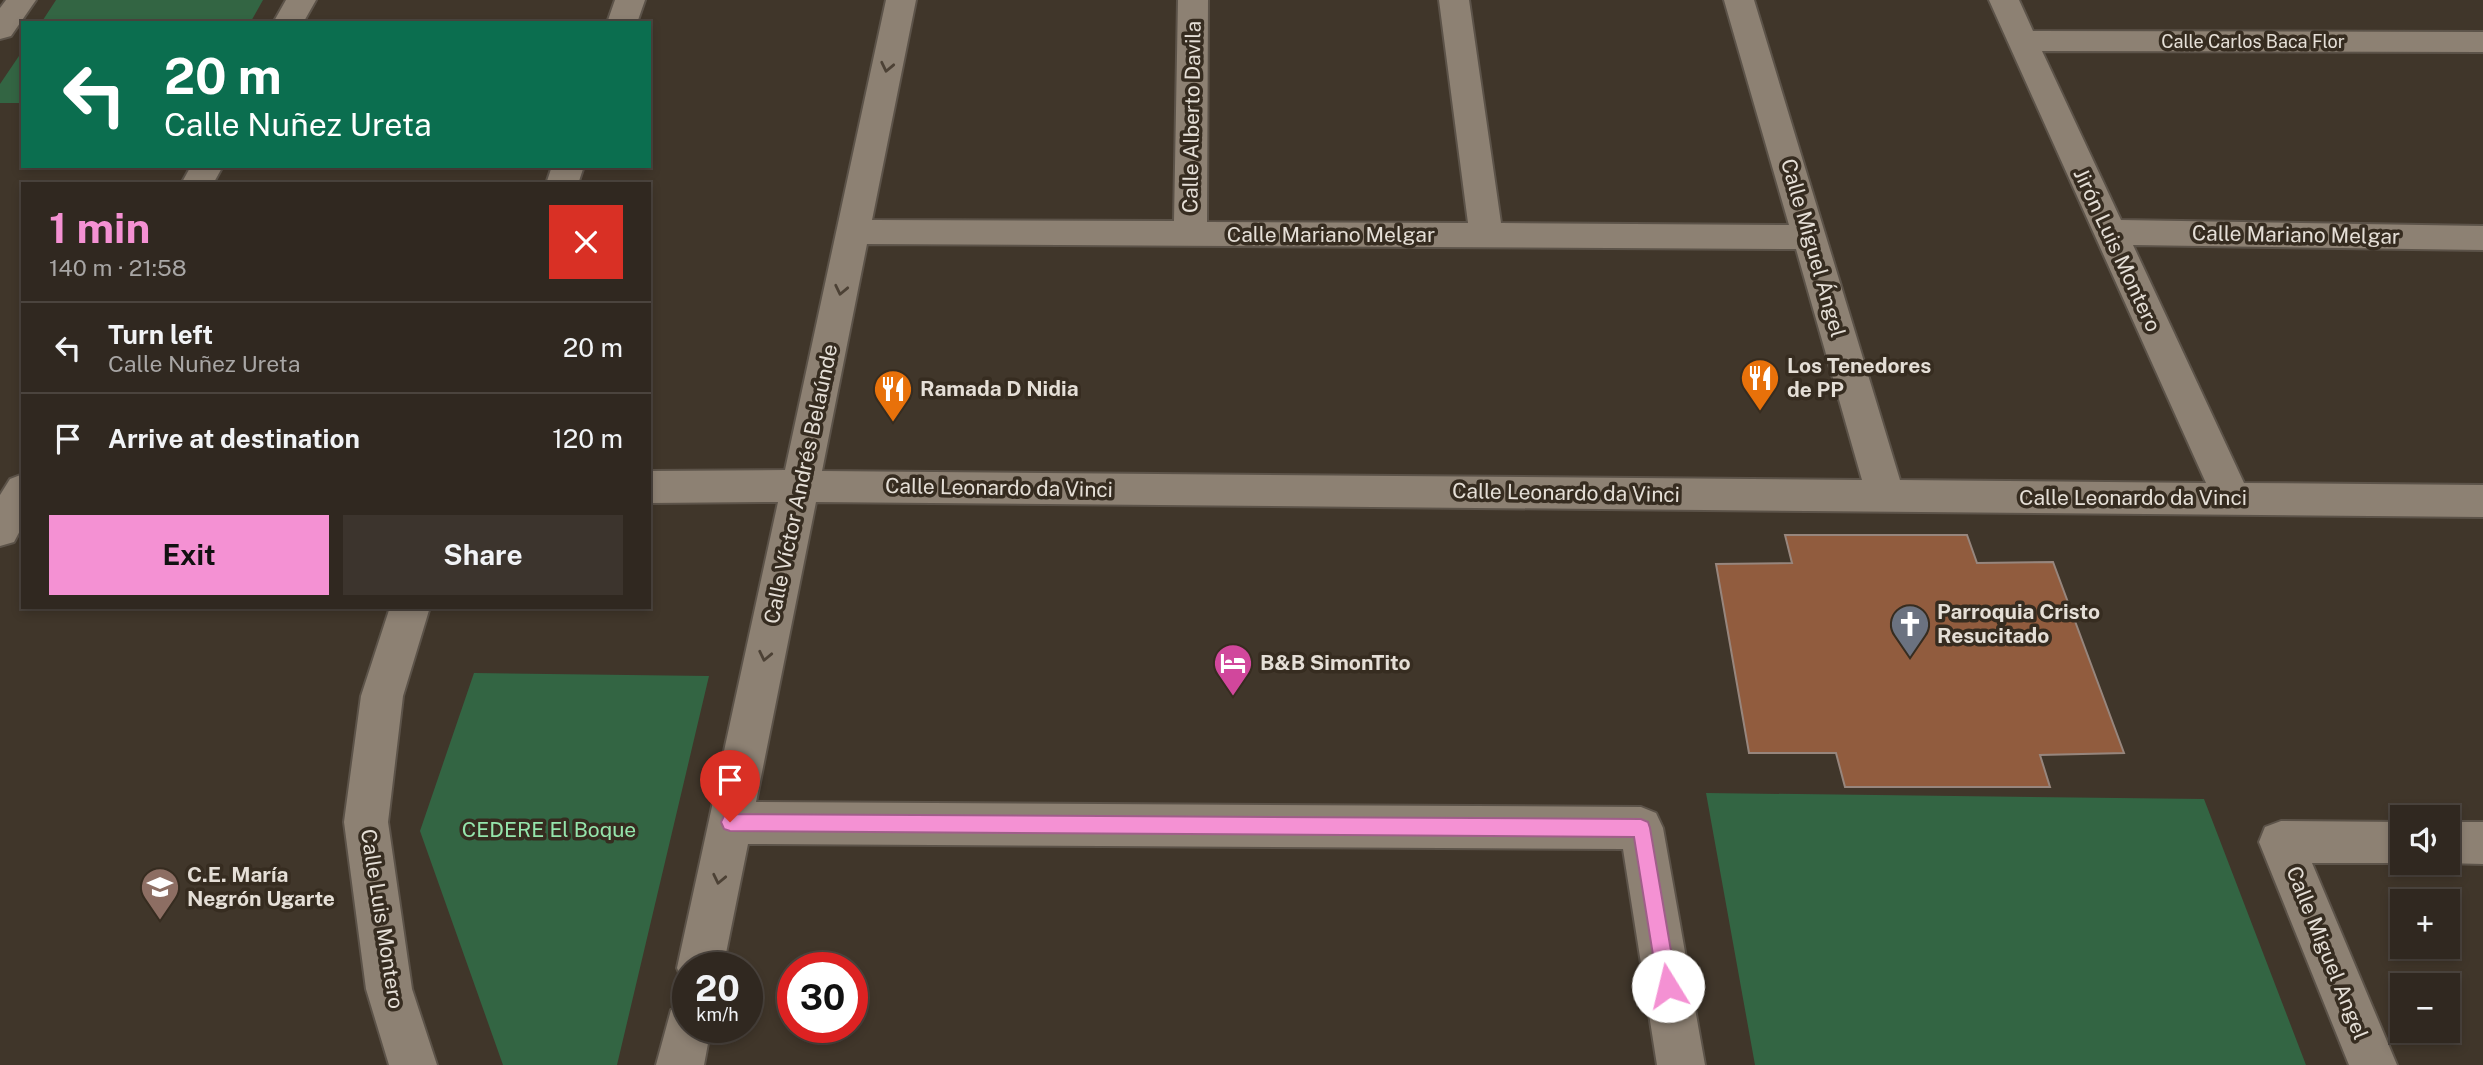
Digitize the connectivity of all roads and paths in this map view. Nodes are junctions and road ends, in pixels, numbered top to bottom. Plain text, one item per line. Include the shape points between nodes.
1 (21, 0) edge
2 (301, 0) edge
3 (631, 0) edge
4 (901, 0) edge
5 (1193, 0) edge
6 (1454, 0) edge
7 (1740, 0) edge
8 (2004, 0) edge
9 (289, 21) edge
10 (623, 21) edge
11 (0, 29) edge
12 (2022, 41) junction
13 (2483, 42) edge
14 (853, 232) junction
15 (2108, 232) junction
16 (1190, 234) junction
17 (1486, 235) junction
18 (1809, 237) junction
19 (2483, 237) edge
20 (0, 486) edge
21 (800, 486) junction
22 (651, 487) edge
23 (21, 488) edge
24 (21, 492) edge
25 (1886, 496) junction
26 (2232, 498) junction
27 (2483, 501) edge
28 (0, 530) edge
29 (409, 609) edge
30 (730, 822) junction
31 (2390, 843) edge
32 (2460, 843) edge
33 (2483, 843) edge
34 (703, 952) edge
35 (685, 1043) edge
36 (413, 1065) edge
37 (680, 1065) edge
38 (1681, 1065) edge
39 (2373, 1065) edge

1 - 11 street
2 - 9 street
3 - 10 street
4 -> 14 street, Calle Víctor Andrés Belaúnde
5 - 16 street, Calle Alberto Davila
6 - 17 street
7 - 18 street, Calle Miguel Ángel
8 - 12 street, Jirón Luis Montero
12 - 13 street, Calle Carlos Baca Flor
12 - 15 street, Jirón Luis Montero
14 - 16 street, Calle Mariano Melgar
14 -> 21 street, Calle Víctor Andrés Belaúnde
15 - 19 street, Calle Mariano Melgar
15 - 26 street, Jirón Luis Montero
16 - 17 street, Calle Mariano Melgar
17 - 18 street, Calle Mariano Melgar
18 - 25 street, Calle Miguel Ángel
20 - 23 street
21 - 22 street, Calle Leonardo da Vinci
21 - 25 street, Calle Leonardo da Vinci
21 -> 30 street, Calle Víctor Andrés Belaúnde
24 - 28 street
25 - 26 street, Calle Leonardo da Vinci
26 - 27 street, Calle Leonardo da Vinci
29 - 36 street, Calle Luis Montero via 382,696 366,822 389,989
30 -> 34 street, Calle Víctor Andrés Belaúnde
30 - 38 street via 1641,828
31 - 39 street, Calle Miguel Angel via 2281,842
32 - 33 street
35 - 37 street

